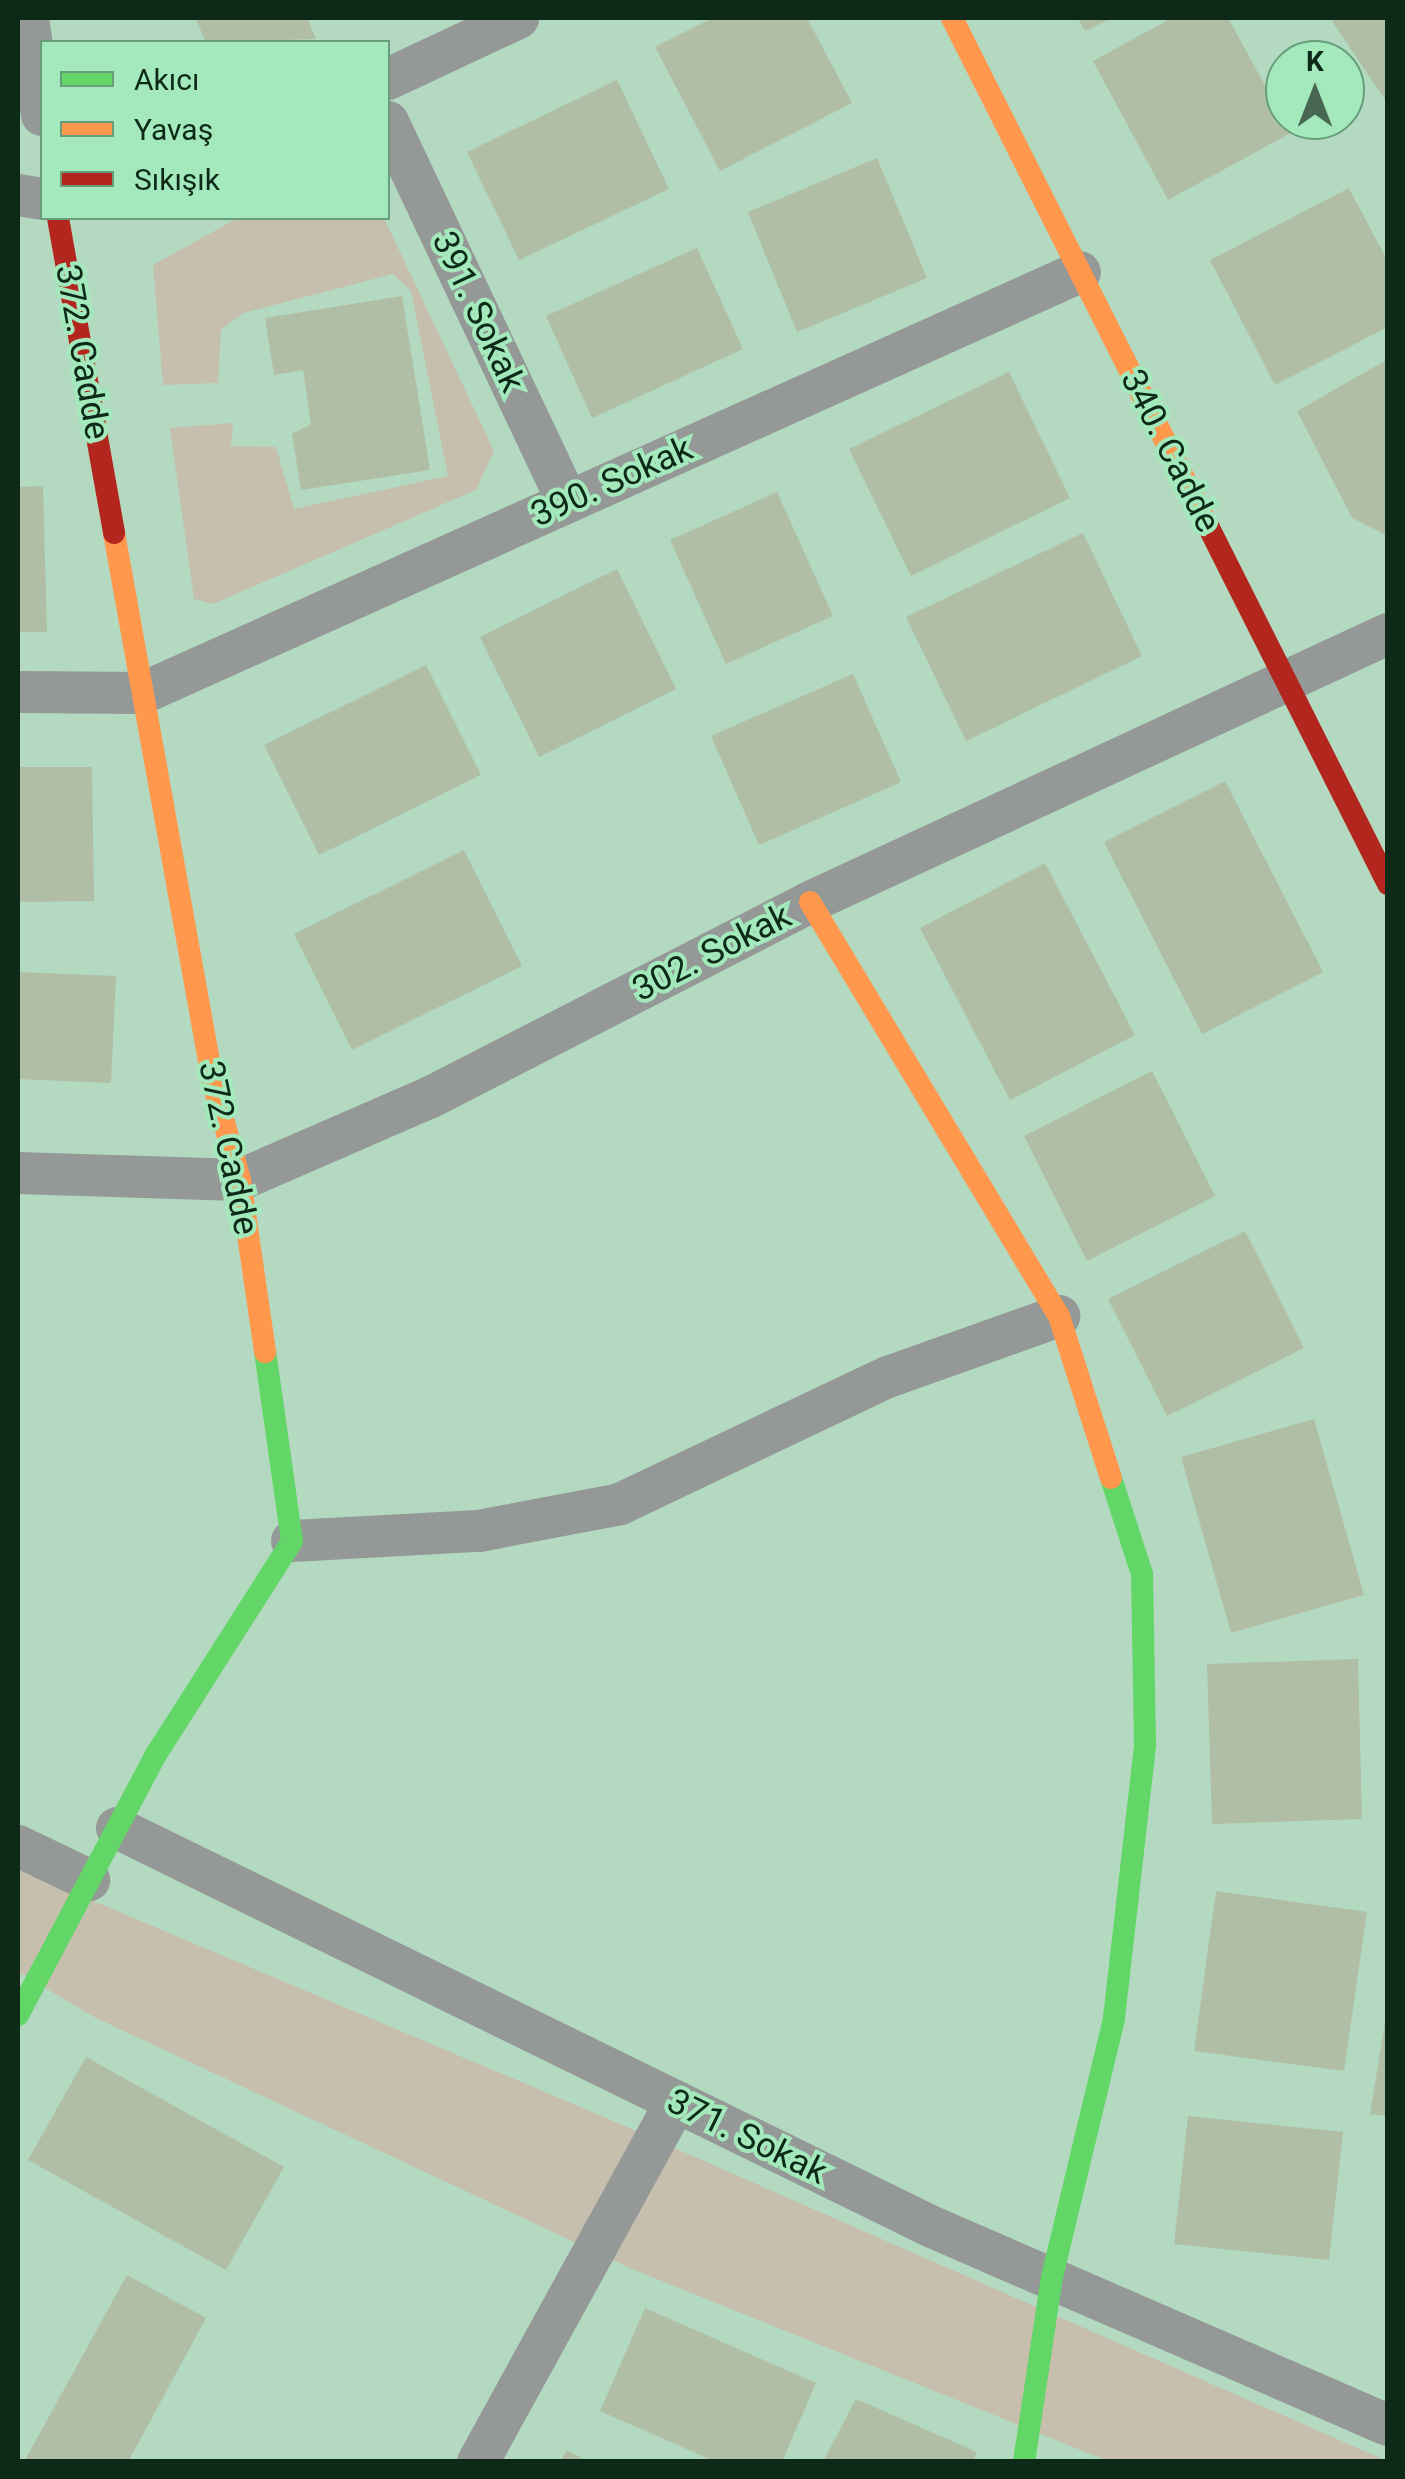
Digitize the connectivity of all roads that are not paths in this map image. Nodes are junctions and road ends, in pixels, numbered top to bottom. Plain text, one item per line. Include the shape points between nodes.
1 (28, 18) edge
2 (518, 18) edge
3 (952, 18) edge
4 (390, 78) edge
5 (40, 101) edge
6 (390, 126) edge
7 (58, 220) edge
8 (1080, 272) junction
9 (568, 502) junction
10 (1388, 634) edge
11 (1287, 684) junction
12 (18, 692) edge
13 (143, 693) junction
14 (1388, 884) edge
15 (810, 902) junction
16 (18, 1173) edge
17 (240, 1180) junction
18 (1059, 1316) junction
19 (292, 1542) junction
20 (117, 1828) junction
21 (18, 1846) edge
22 (89, 1880) junction
23 (19, 2007) edge
24 (676, 2102) junction
25 (1052, 2278) junction
26 (1388, 2426) edge
27 (478, 2462) edge
28 (1024, 2462) edge

1 - 5 street
2 - 4 street
3 - 8 street, 340. Cadde
6 - 9 street, 391. Sokak
7 - 13 street, 372. Cadde
8 - 9 street, 390. Sokak
8 - 11 street, 340. Cadde
9 - 13 street, 390. Sokak
10 - 11 street, 302. Sokak
11 - 14 street, 340. Cadde
11 - 15 street, 302. Sokak
12 - 13 street
13 - 17 street, 372. Cadde via 214,1083
15 - 17 street, 302. Sokak via 429,1098
15 - 18 street
16 - 17 street, 302. Sokak
17 - 19 street, 372. Cadde
18 - 19 street via 888,1377 620,1504 479,1531
18 - 25 street via 1142,1574 1145,1744 1114,2018
19 - 20 street via 156,1753
20 - 22 street
20 - 24 street, 371. Sokak
21 - 22 street
22 - 23 street
24 - 25 street, 371. Sokak
24 - 27 street
25 - 26 street, 371. Sokak
25 - 28 street

